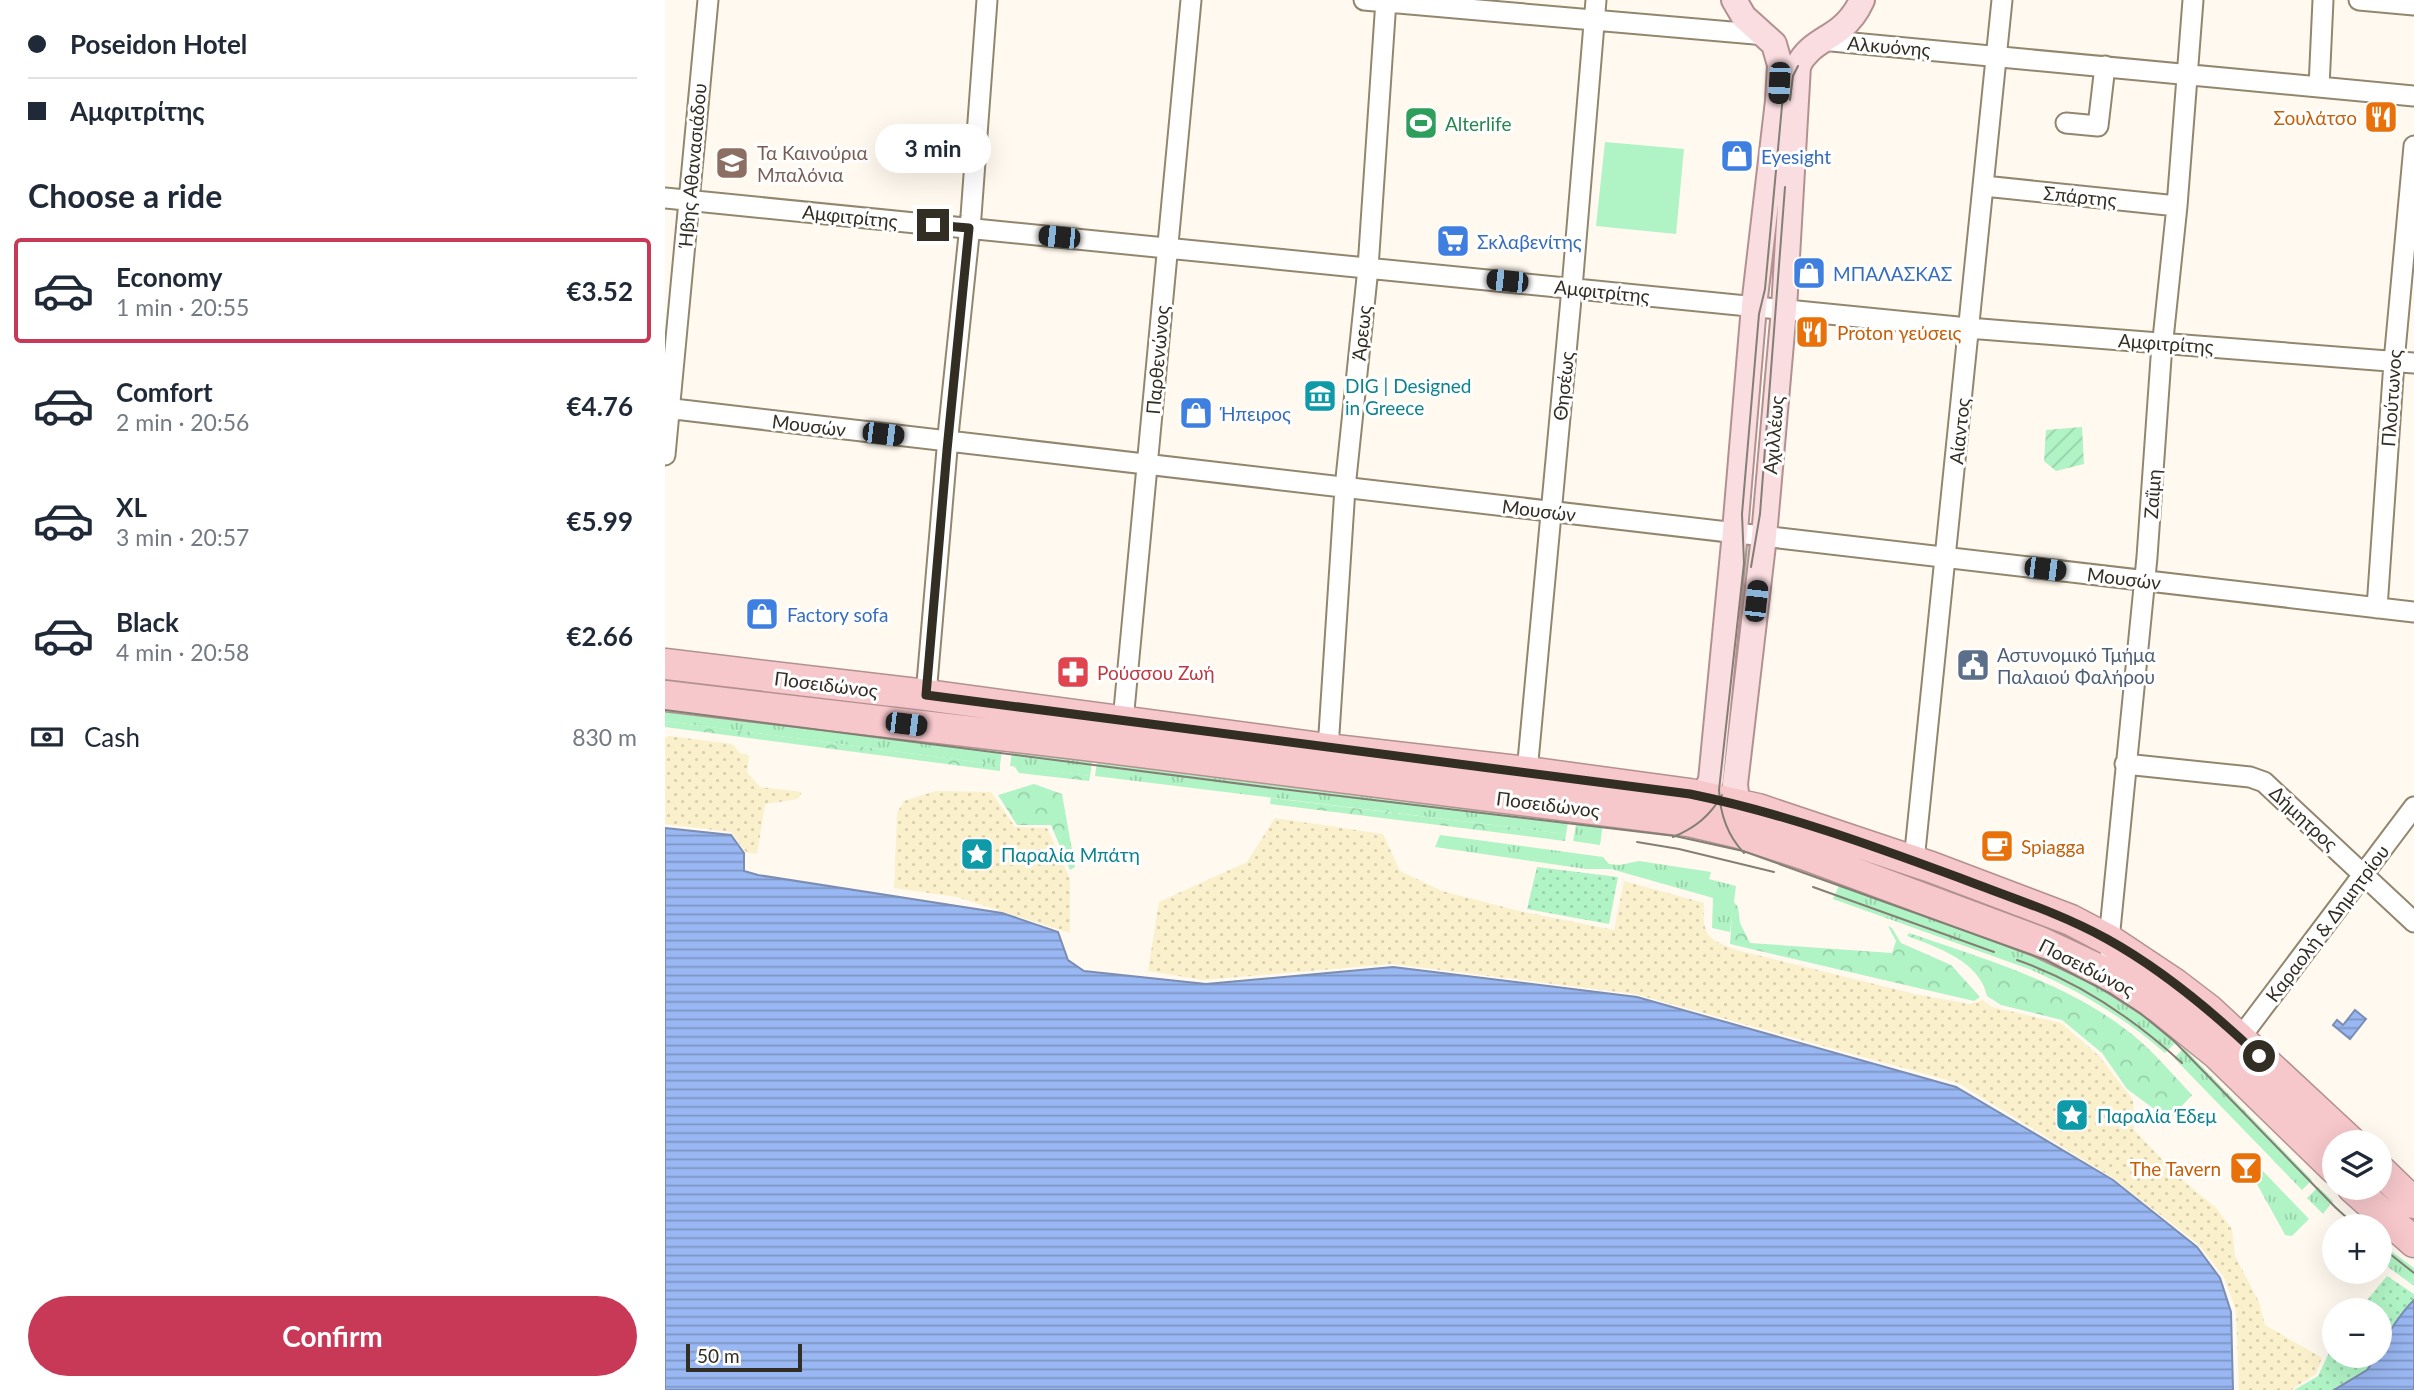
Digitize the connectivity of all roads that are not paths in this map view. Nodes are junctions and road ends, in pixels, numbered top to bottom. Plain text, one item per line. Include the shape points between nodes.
1 (708, 0) edge
2 (987, 0) edge
3 (1191, 0) edge
4 (1364, 0) edge
5 (1734, 0) edge
6 (1862, 0) edge
7 (2002, 0) edge
8 (2193, 0) edge
9 (2323, 0) edge
10 (2359, 0) edge
11 (1386, 1) edge
12 (2414, 5) edge
13 (1596, 10) edge
14 (1766, 35) junction
15 (1821, 40) junction
16 (1997, 56) junction
17 (1789, 66) junction
18 (2105, 66) junction
19 (2186, 74) junction
20 (2319, 87) junction
21 (2414, 96) edge
22 (2066, 123) dead end
23 (2414, 146) edge
24 (1984, 186) junction
25 (665, 198) edge
26 (689, 200) junction
27 (2177, 206) junction
28 (969, 228) junction
29 (1167, 248) junction
30 (1368, 268) junction
31 (1572, 288) junction
32 (1754, 306) junction
33 (1784, 309) junction
34 (1968, 328) junction
35 (2163, 343) junction
36 (2394, 362) junction
37 (2414, 363) edge
38 (667, 409) edge
39 (948, 441) junction
40 (665, 456) edge
41 (1146, 464) junction
42 (1345, 488) junction
43 (1550, 512) junction
44 (1735, 533) junction
45 (1764, 536) junction
46 (1945, 558) junction
47 (2144, 581) junction
48 (2377, 608) junction
49 (2414, 612) edge
50 (665, 664) edge
51 (926, 695) junction
52 (665, 696) edge
53 (1123, 721) junction
54 (1328, 749) junction
55 (2125, 764) junction
56 (1527, 772) junction
57 (1703, 797) junction
58 (1737, 803) junction
59 (2414, 807) edge
60 (1914, 861) junction
61 (2364, 874) junction
62 (2414, 922) edge
63 (2109, 940) junction
64 (2124, 984) junction
65 (2240, 1038) junction
66 (2338, 1130) edge
67 (2322, 1156) edge
68 (2392, 1182) edge
69 (2367, 1200) edge
70 (2414, 1203) edge
71 (2414, 1242) edge

1 - 26 street, Ήβης Αθανασιάδου
2 - 28 street
3 - 29 street, Παρθενώνος
4 - 11 street, Αλκυόνης
5 - 14 main road via 1744,17
6 - 15 main road via 1842,27
7 - 16 street, Αίαντος
8 - 19 street, Ζαΐμη
9 - 20 street
10 - 12 street
11 - 13 street, Αλκυόνης
11 - 30 street, Άρεως
13 - 14 street, Αλκυόνης
13 - 31 street, Θησέως
14 - 15 main road, Αλκυόνης
14 - 17 main road
15 - 16 street, Αλκυόνης
15 - 17 main road
16 - 18 street, Αλκυόνης
16 - 24 street, Αίαντος
17 - 32 main road, Αχιλλέως via 1778,101
17 - 33 main road, Αχιλλέως
18 - 19 street, Αλκυόνης
18 - 22 street via 2098,126
19 - 20 street, Αλκυόνης
19 - 27 street, Ζαΐμη
20 - 21 street, Αλκυόνης
23 - 36 street, Πλούτωνος
24 - 27 street, Σπάρτης
24 - 34 street, Αίαντος
25 - 26 street, Αμφιτρίτης
26 - 28 street, Αμφιτρίτης
26 - 38 street, Ήβης Αθανασιάδου
27 - 35 street, Ζαΐμη
28 - 29 street, Αμφιτρίτης
28 - 39 street
29 - 30 street, Αμφιτρίτης
29 - 41 street, Παρθενώνος
30 - 31 street, Αμφιτρίτης
30 - 42 street, Άρεως
31 - 32 street, Αμφιτρίτης
31 - 43 street, Θησέως
32 - 33 street, Αμφιτρίτης
32 - 44 main road, Αχιλλέως
33 - 34 street, Αμφιτρίτης
33 - 45 main road, Αχιλλέως
34 - 35 street, Αμφιτρίτης
34 - 46 street, Αίαντος
35 - 36 street, Αμφιτρίτης
35 - 47 street, Ζαΐμη
36 - 37 street, Αμφιτρίτης
36 - 48 street, Πλούτωνος
38 - 39 street, Μουσών
38 - 40 street, Ήβης Αθανασιάδου
39 - 41 street, Μουσών
39 - 51 street
41 - 42 street, Μουσών
41 - 53 street, Παρθενώνος
42 - 43 street, Μουσών
42 - 54 street, Άρεως
43 - 44 street, Μουσών
43 - 56 street, Θησέως
44 - 45 street, Μουσών
44 - 57 main road, Αχιλλέως via 1711,779
45 - 46 street, Μουσών
45 - 58 main road, Αχιλλέως via 1735,784
46 - 47 street, Μουσών
46 - 60 street, Αίαντος
47 - 48 street, Μουσών
47 - 55 street, Ζαΐμη
48 - 49 street, Μουσών
50 - 51 highway, Ποσειδώνος
51 - 53 highway, Ποσειδώνος
52 - 64 highway, Ποσειδώνος via 1688,821 1764,841 2027,937
53 - 54 highway, Ποσειδώνος
54 - 56 highway, Ποσειδώνος
55 - 61 street, Δήμητρος via 2265,782
55 - 63 street, Ζαΐμη
56 - 57 highway, Ποσειδώνος
57 - 58 highway, Ποσειδώνος
58 - 60 highway, Ποσειδώνος
59 - 61 street, Καραολή & Δημητρίου
60 - 63 highway, Ποσειδώνος via 2071,920
61 - 62 street, Δήμητρος
61 - 65 street, Καραολή & Δημητρίου
63 - 64 street, Ζαΐμη
63 - 65 highway, Ποσειδώνος via 2175,984
64 - 67 highway, Ποσειδώνος via 2217,1054
65 - 66 highway, Ποσειδώνος
68 - 70 highway
69 - 71 highway

